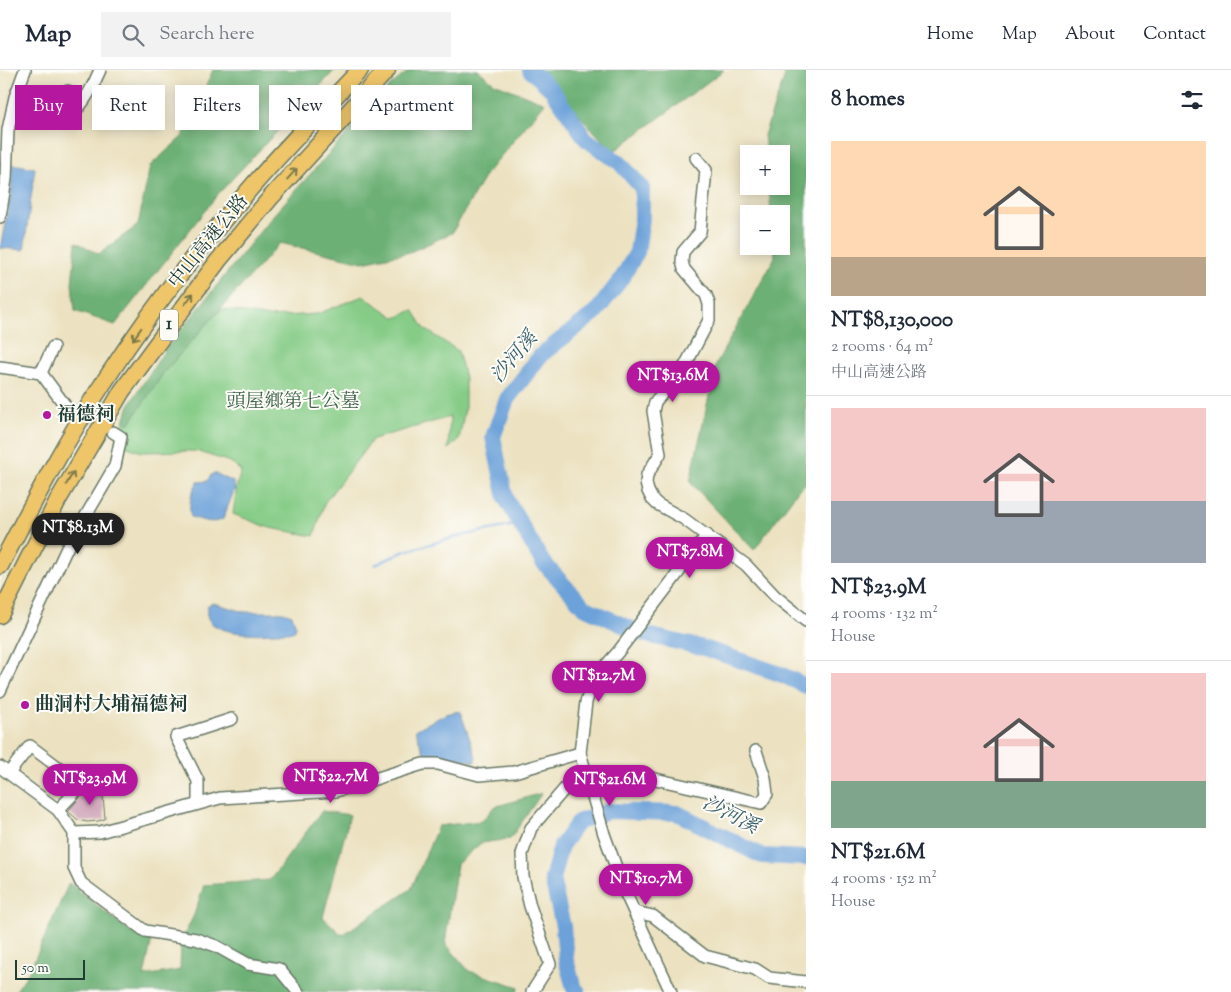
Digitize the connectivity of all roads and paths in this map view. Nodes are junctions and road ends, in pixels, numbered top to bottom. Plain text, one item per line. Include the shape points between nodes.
1 (24, 70) edge
2 (100, 70) edge
3 (360, 70) edge
4 (387, 70) edge
5 (82, 102) edge
6 (13, 107) joint
7 (696, 158) dead end
8 (3, 182) edge
9 (0, 217) edge
10 (54, 347) dead end
11 (0, 367) edge
12 (41, 373) junction
13 (67, 408) tunnel mouth
14 (113, 432) dead end
15 (707, 535) junction
16 (0, 566) edge
17 (0, 615) edge
18 (806, 621) edge
19 (0, 691) edge
20 (232, 719) dead end
21 (756, 751) dead end
22 (580, 753) junction
23 (5, 770) edge
24 (99, 777) dead end
25 (588, 781) junction
26 (82, 785) junction
27 (198, 803) junction
28 (58, 810) junction
29 (74, 833) junction
30 (635, 912) junction
31 (806, 982) edge
32 (298, 992) edge
33 (532, 992) edge
34 (671, 992) edge

1 - 6 street
2 - 5 street
3 -> 16 highway, 中山高速公路 / 1 via 254,184 148,317 73,431
17 -> 4 highway, 中山高速公路 / 1 via 58,500 122,391 218,261
6 - 8 street
7 - 15 street via 706,170 700,232 683,252 682,261 684,269 706,295 710,304 709,320 685,366 656,402 654,411 660,454 646,483 657,504
8 - 9 street
10 - 12 street
11 - 12 street
12 - 13 street
14 - 19 street via 121,436 114,466 67,548
15 - 18 street via 746,565 775,596
15 - 22 street via 594,679 586,702
20 - 27 street via 176,737 198,781
21 - 25 street via 767,794 761,803 651,778
22 - 25 street
22 - 27 street via 514,772 479,775 438,764 423,764 336,791 220,798
23 - 26 street via 30,746
23 - 28 street
24 - 26 street
25 - 30 street via 604,834
25 - 33 street via 567,786 530,828 522,854 523,877 530,906 550,964
26 - 28 street
27 - 29 street via 100,832
28 - 29 street
29 - 32 street via 74,868 81,883 145,931 196,939 248,964 279,969
30 - 31 street via 653,916 705,956 755,969 769,978
30 - 34 street

